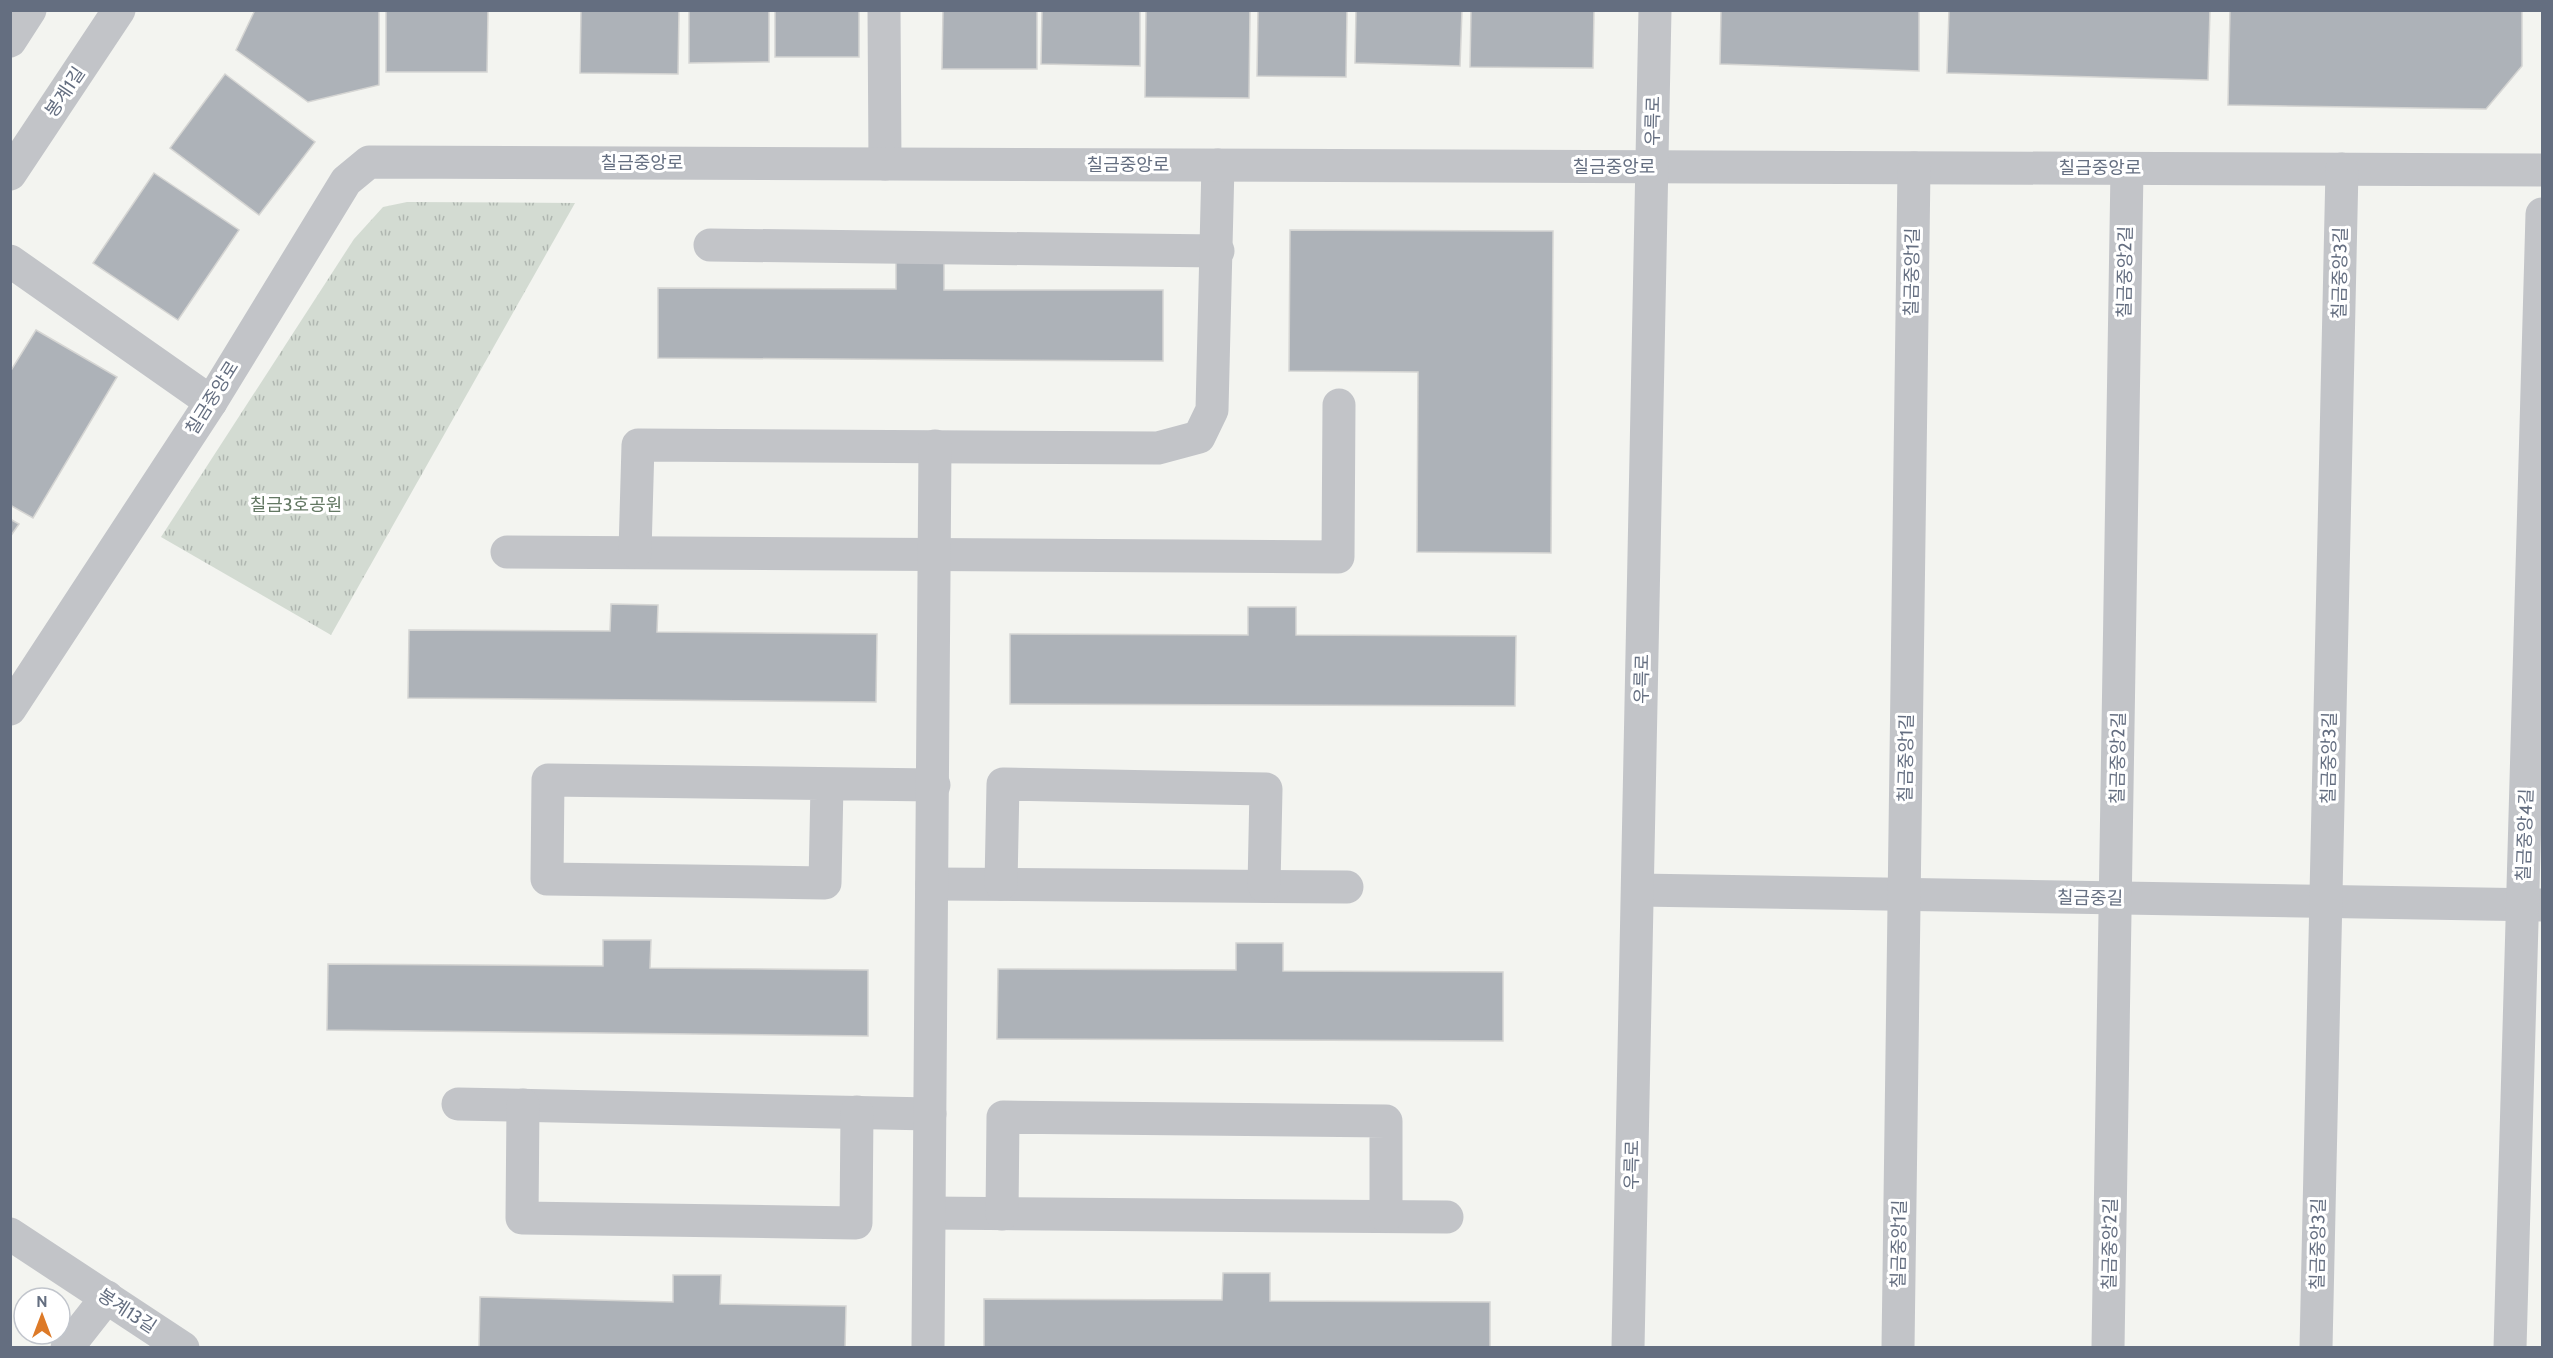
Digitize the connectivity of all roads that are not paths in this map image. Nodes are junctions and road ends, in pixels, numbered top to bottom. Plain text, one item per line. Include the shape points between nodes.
1 (30, 10) edge
2 (119, 10) edge
3 (884, 10) edge
4 (1655, 10) edge
5 (10, 41) edge
6 (885, 164) junction
7 (1218, 165) junction
8 (1652, 167) junction
9 (1914, 168) junction
10 (2127, 169) junction
11 (2342, 169) junction
12 (2542, 170) edge
13 (10, 174) edge
14 (2542, 214) edge
15 (710, 245) dead end
16 (1218, 250) junction
17 (10, 261) edge
18 (211, 402) junction
19 (1339, 405) dead end
20 (935, 446) junction
21 (507, 552) dead end
22 (635, 552) junction
23 (935, 554) junction
24 (10, 709) edge
25 (826, 784) junction
26 (934, 785) junction
27 (933, 884) junction
28 (1000, 884) junction
29 (1264, 886) junction
30 (1347, 887) dead end
31 (1638, 890) junction
32 (1904, 895) junction
33 (2115, 898) junction
34 (2326, 902) junction
35 (2533, 905) edge
36 (458, 1104) dead end
37 (523, 1105) junction
38 (857, 1112) junction
39 (930, 1114) junction
40 (930, 1213) junction
41 (1002, 1214) junction
42 (1386, 1216) junction
43 (1447, 1217) dead end
44 (10, 1234) edge
45 (107, 1297) junction
46 (67, 1347) edge
47 (183, 1347) edge
48 (928, 1347) edge
49 (1628, 1347) edge
50 (1898, 1347) edge
51 (2108, 1347) edge
52 (2316, 1347) edge
53 (2510, 1347) edge

1 - 5 street
2 - 13 street, 봉계1길
3 - 6 street
4 - 8 street, 우륵로
6 - 7 street, 칠금중앙로
6 - 18 street, 칠금중앙로 via 369,162 346,181
7 - 8 street, 칠금중앙로
7 - 16 street
8 - 9 street, 칠금중앙로
8 - 31 street, 우륵로
9 - 10 street, 칠금중앙로
9 - 32 street, 칠금중앙1길
10 - 11 street, 칠금중앙로
10 - 33 street, 칠금중앙2길
11 - 12 street, 칠금중앙로
11 - 34 street, 칠금중앙3길
14 - 35 street, 칠금중앙4길
15 - 16 street
16 - 20 street via 1212,410 1199,437 1158,448
17 - 18 street
18 - 24 street, 칠금중앙로
19 - 23 street via 1338,557
20 - 22 street via 638,445
20 - 23 street
21 - 22 street
22 - 23 street
23 - 26 street
25 - 25 street via 548,780 547,879 825,883
25 - 26 street
26 - 27 street
27 - 28 street
27 - 39 street
28 - 29 street
28 - 29 street via 1003,784 1266,789
29 - 30 street
31 - 32 street, 칠금중길
31 - 49 street, 우륵로
32 - 33 street, 칠금중길
32 - 50 street, 칠금중앙1길
33 - 34 street, 칠금중길
33 - 51 street, 칠금중앙2길
34 - 35 street, 칠금중길
34 - 52 street, 칠금중앙3길
35 - 53 street, 칠금중앙4길
36 - 37 street
37 - 38 street
37 - 38 street via 522,1218 856,1222
38 - 39 street
39 - 40 street
40 - 41 street
40 - 48 street
41 - 42 street
41 - 42 street via 1003,1117 1386,1121
42 - 43 street
44 - 45 street, 봉계13길
45 - 46 street
45 - 47 street, 봉계13길

